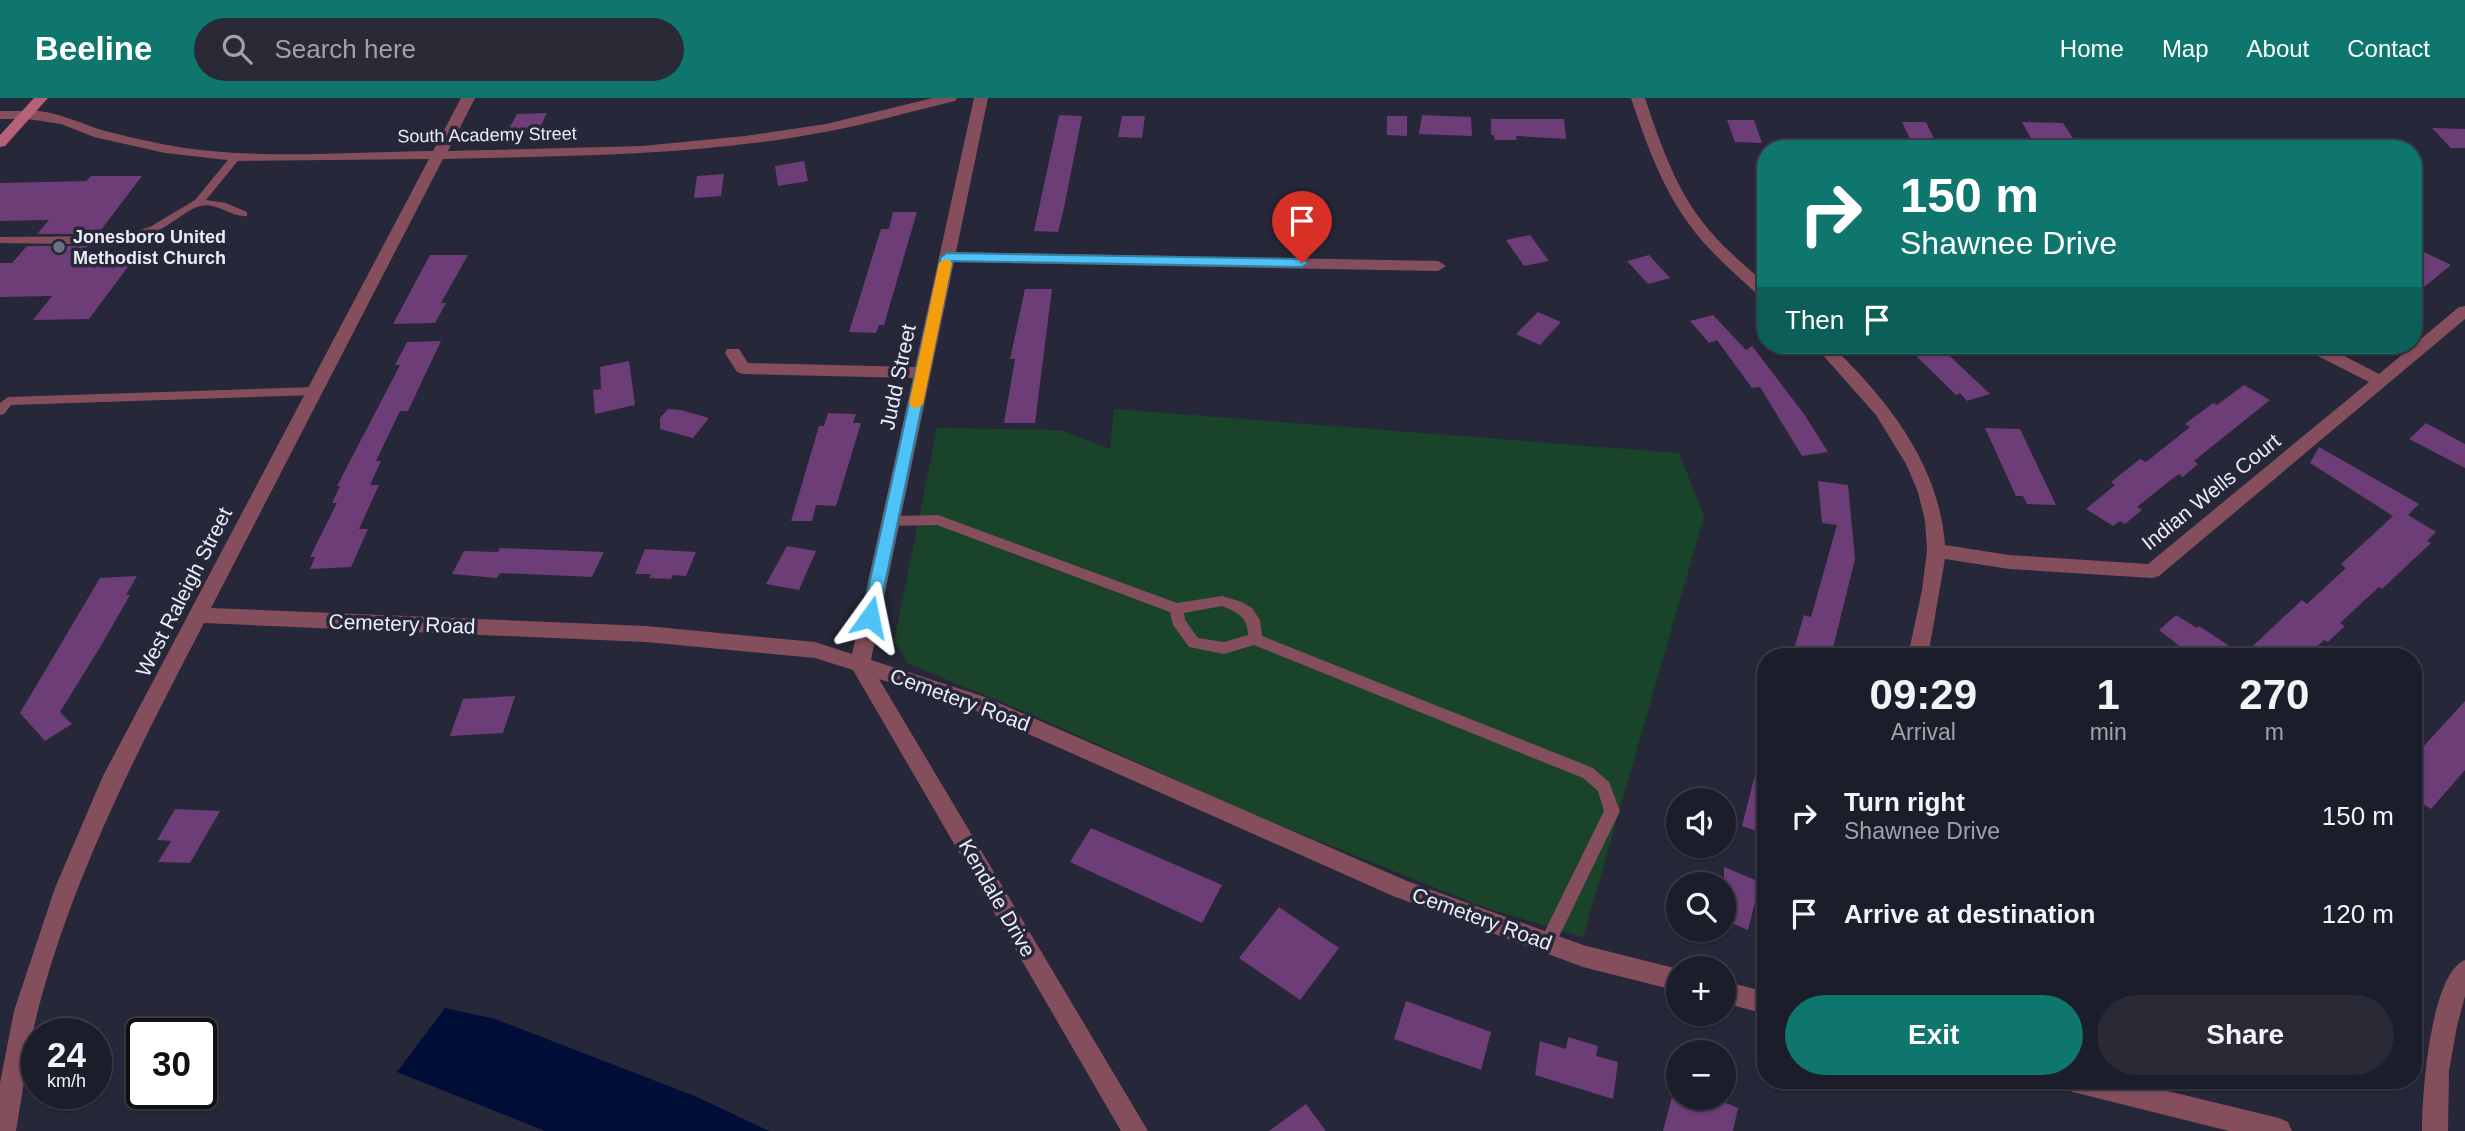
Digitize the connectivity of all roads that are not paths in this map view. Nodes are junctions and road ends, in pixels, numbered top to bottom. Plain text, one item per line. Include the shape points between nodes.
1 (41, 98) edge
2 (468, 98) edge
3 (950, 98) edge
4 (981, 98) edge
5 (1638, 98) edge
6 (0, 115) edge
7 (26, 115) junction
8 (0, 143) edge
9 (437, 155) junction
10 (236, 157) junction
11 (199, 202) junction
12 (243, 214) dead end
13 (0, 240) edge
14 (947, 257) junction
15 (1438, 266) dead end
16 (1757, 285) edge
17 (2465, 311) edge
18 (2422, 346) edge
19 (733, 353) dead end
20 (1832, 354) edge
21 (2328, 354) edge
22 (2413, 354) edge
23 (922, 373) junction
24 (2380, 381) junction
25 (314, 391) junction
26 (0, 411) edge
27 (891, 521) junction
28 (1936, 551) junction
29 (1177, 609) junction
30 (197, 615) junction
31 (1255, 639) junction
32 (1919, 648) edge
33 (860, 665) junction
34 (1547, 943) junction
35 (2465, 971) edge
36 (1666, 977) edge
37 (1736, 995) edge
38 (1757, 1001) edge
39 (2109, 1089) edge
40 (3, 1131) edge
41 (1135, 1131) edge
42 (2279, 1131) edge
43 (2435, 1131) edge

1 - 7 main road
2 - 9 street, West Raleigh Street
3 - 9 street, South Academy Street via 826,128 745,140 642,150
4 - 14 street, Judd Street
5 - 16 street via 1654,145 1695,222
6 - 7 street, South Academy Street
7 - 8 main road
7 - 10 street, South Academy Street via 64,120 99,134 165,149
9 - 10 street, South Academy Street
9 - 25 street, West Raleigh Street
10 - 11 lane
11 - 12 lane
11 - 13 lane via 154,229 119,239
14 - 15 street
14 - 23 street, Judd Street
17 - 18 street, Indian Wells Court
19 - 23 street via 743,368
20 - 28 street via 1884,413 1910,454 1933,516
21 - 24 street
22 - 24 street, Indian Wells Court
23 - 27 street, Judd Street
24 - 28 street, Indian Wells Court via 2152,570 2009,562
25 - 26 lane via 8,401
25 - 30 street, West Raleigh Street
27 - 29 lane via 938,520
27 - 33 street, Judd Street
28 - 32 street
29 - 31 lane via 1178,621 1194,643 1224,648
29 - 31 lane via 1222,601 1237,606 1255,624
30 - 33 street, Cemetery Road via 738,640 815,650
30 - 40 street, West Raleigh Street via 114,776 66,887 26,1011
31 - 34 lane via 1588,773 1604,787 1612,811
33 - 34 street, Cemetery Road via 978,703 1401,889
33 - 41 street, Kendale Drive
34 - 36 street, Cemetery Road
35 - 43 street via 2443,1030
37 - 38 street
39 - 42 street

